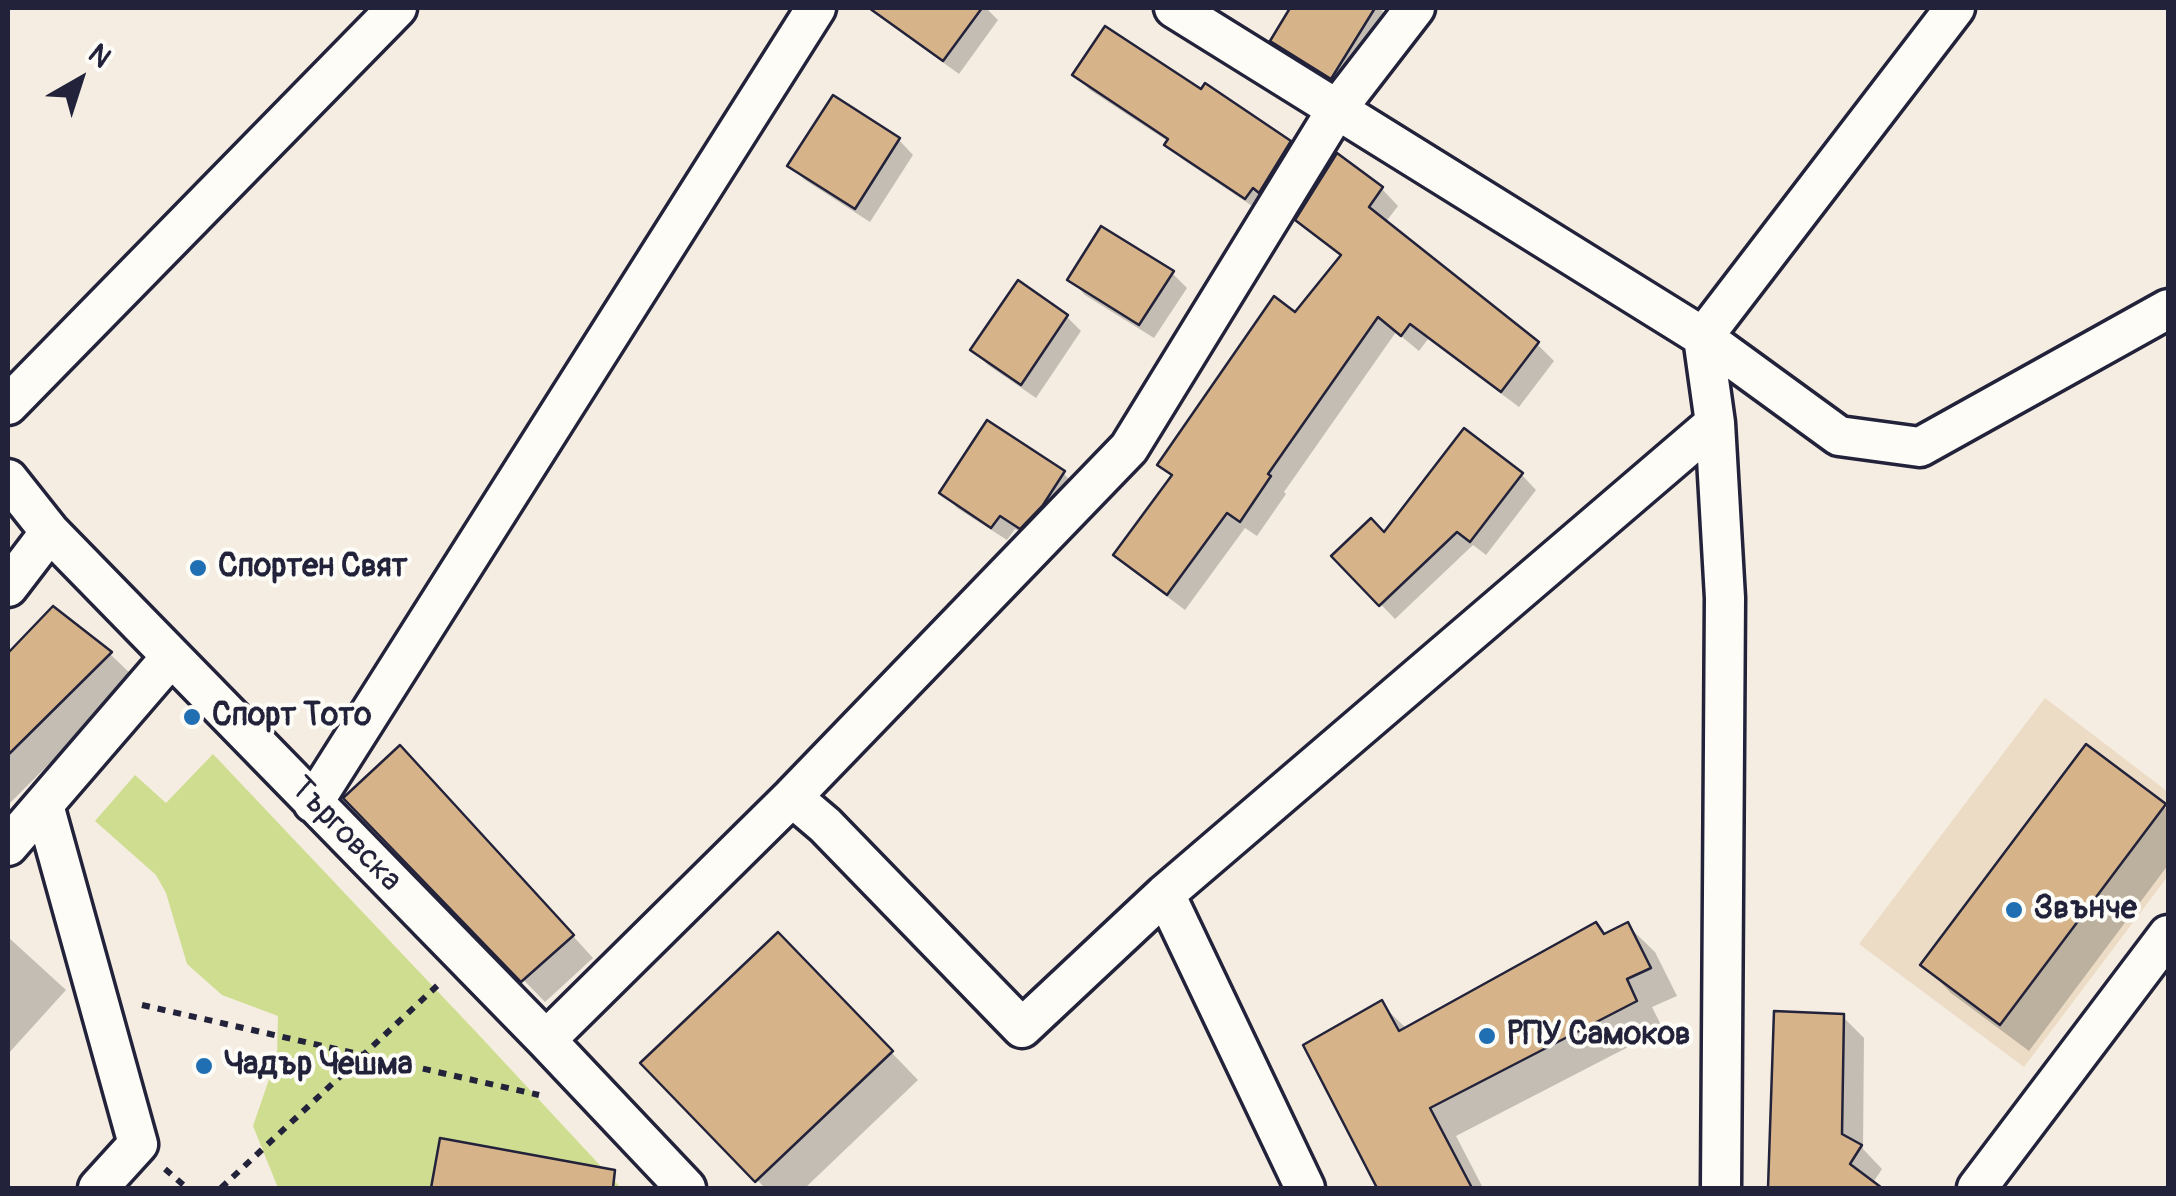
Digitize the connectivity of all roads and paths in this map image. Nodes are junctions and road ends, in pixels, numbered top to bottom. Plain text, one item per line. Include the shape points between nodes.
1 (397, 8) edge
2 (816, 8) edge
3 (1174, 8) edge
4 (1415, 8) edge
5 (1955, 8) edge
6 (1337, 109) junction
7 (2168, 309) edge
8 (1703, 337) junction
9 (8, 405) edge
10 (1715, 423) junction
11 (8, 479) edge
12 (50, 532) junction
13 (8, 587) edge
14 (171, 657) junction
15 (792, 797) junction
16 (314, 803) junction
17 (44, 805) junction
18 (8, 846) edge
19 (1165, 894) junction
20 (2168, 935) edge
21 (466, 959) junction
22 (97, 994) junction
23 (546, 1040) junction
24 (364, 1056) junction
25 (614, 1112) junction
26 (98, 1188) edge
27 (221, 1188) edge
28 (686, 1188) edge
29 (1305, 1188) edge
30 (1721, 1188) edge
31 (1977, 1188) edge

1 - 9 street
2 - 16 street
3 - 6 street
4 - 6 street
5 - 8 street
6 - 8 street
6 - 15 street via 1130,448
7 - 8 street via 1920,447 1839,436
8 - 10 street
10 - 19 street
10 - 30 street via 1725,598
11 - 12 street, Търговска
12 - 13 street
12 - 14 street, Търговска
14 - 16 street, Търговска
14 - 17 street
15 - 19 street via 1022,1028
15 - 23 street
16 - 21 street, Търговска
17 - 18 street
17 - 22 street
19 - 29 street
20 - 31 street
21 - 23 street, Търговска
21 - 24 path
22 - 24 path
22 - 26 street via 138,1144
23 - 25 street, Търговска
24 - 25 path
24 - 27 path
25 - 28 street, Търговска

